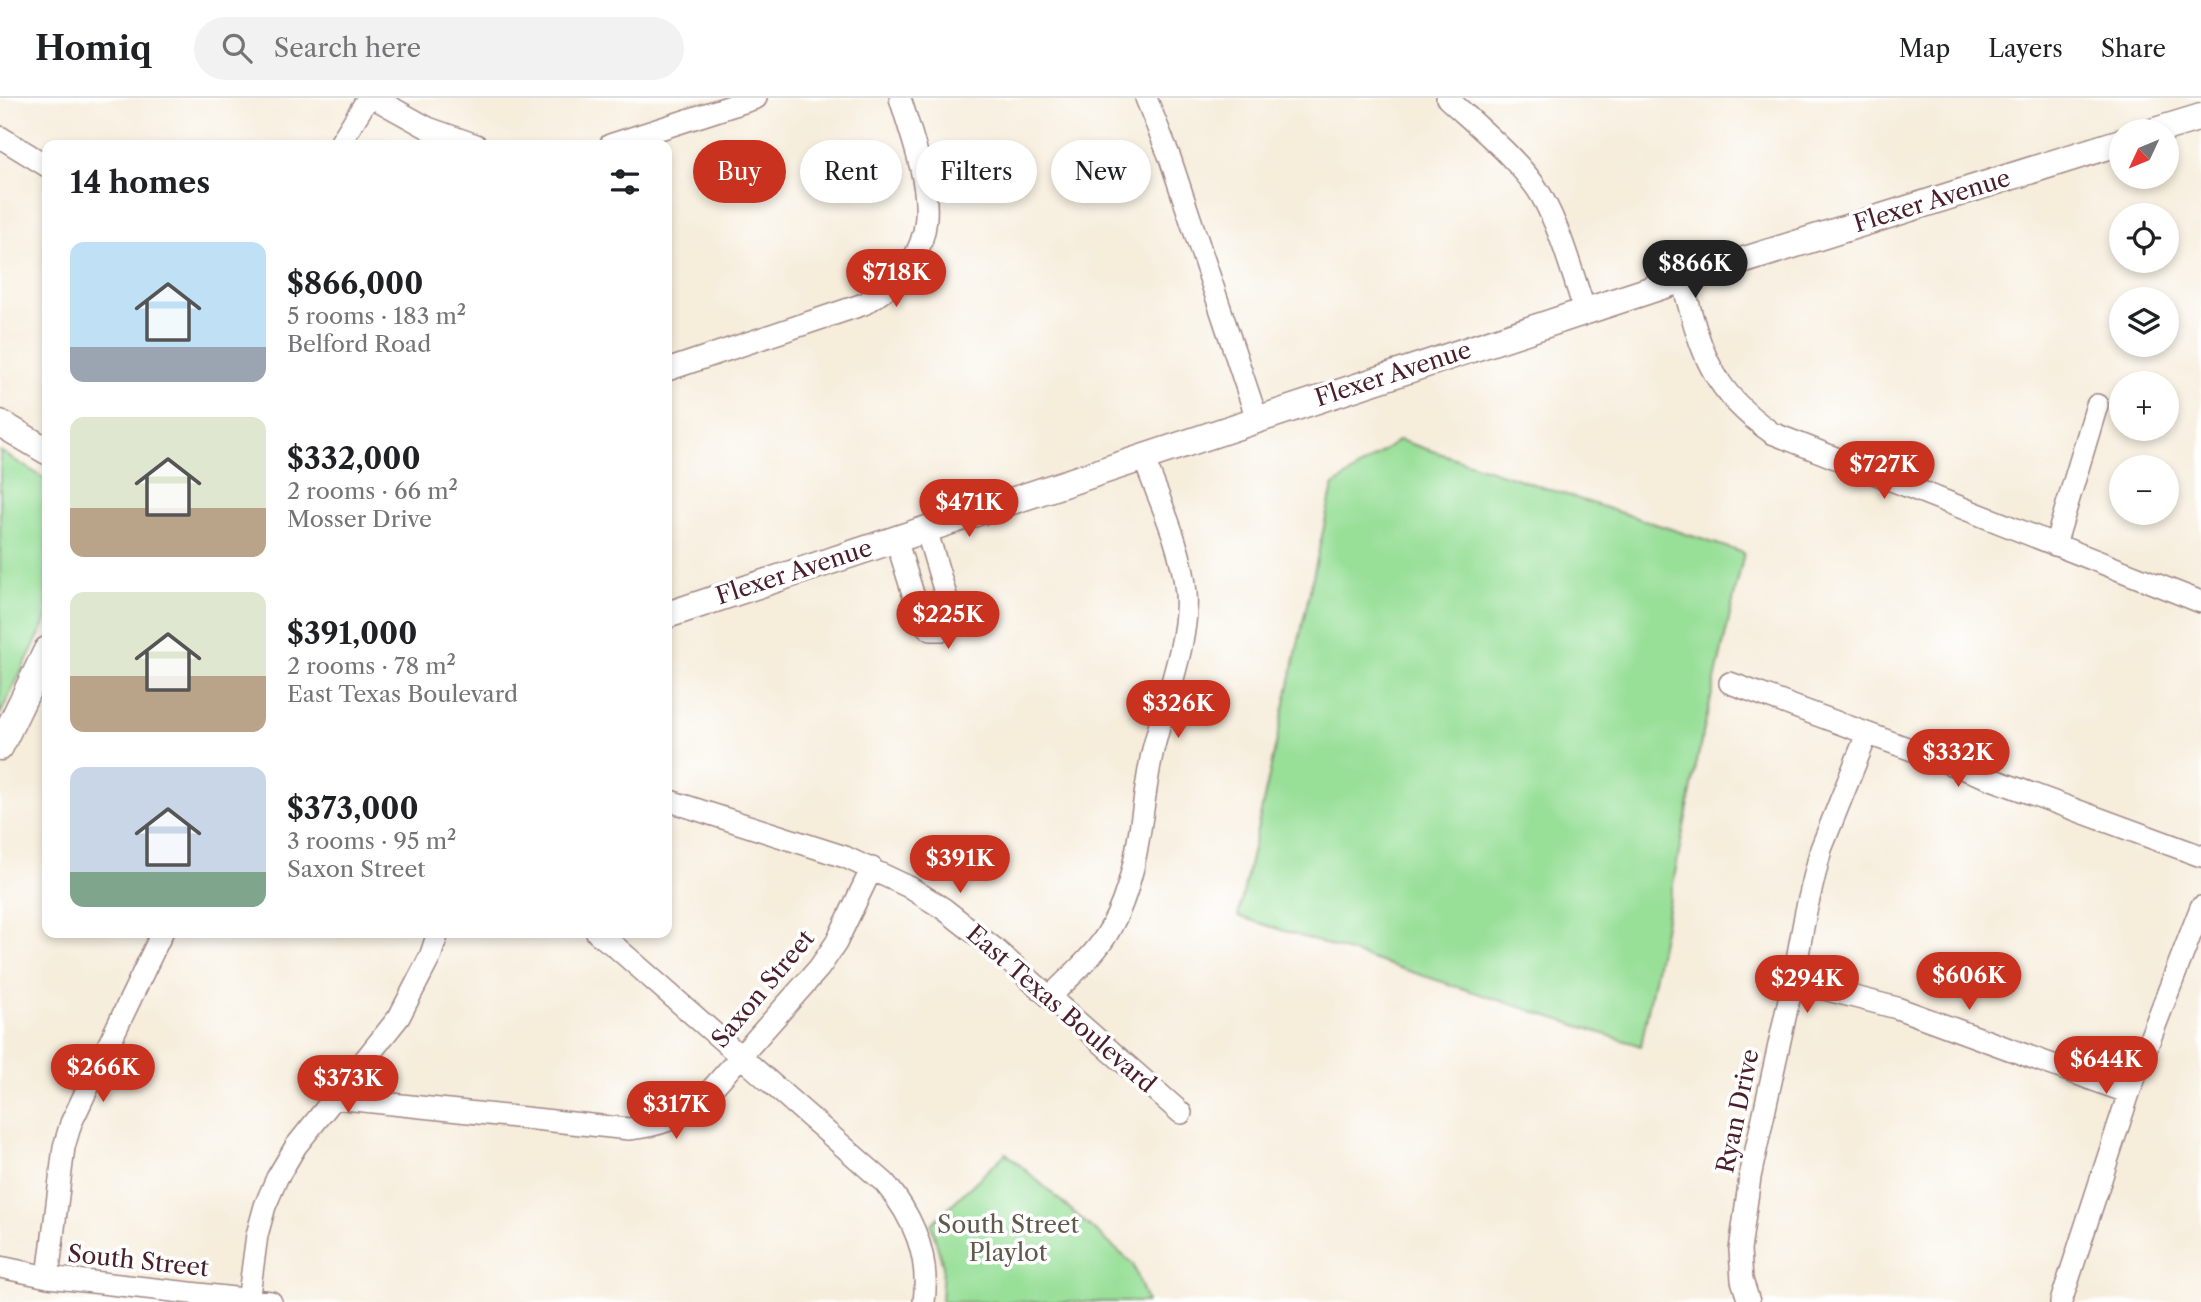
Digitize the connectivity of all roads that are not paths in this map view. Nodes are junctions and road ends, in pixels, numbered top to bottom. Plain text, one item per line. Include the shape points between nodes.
1 (368, 98) edge
2 (374, 98) edge
3 (756, 98) edge
4 (900, 98) edge
5 (1146, 98) edge
6 (1460, 102) edge
7 (2201, 117) edge
8 (2179, 124) edge
9 (0, 137) edge
10 (342, 140) edge
11 (462, 140) edge
12 (626, 140) edge
13 (2109, 146) edge
14 (42, 163) edge
15 (1682, 280) junction
16 (1586, 311) junction
17 (672, 368) edge
18 (2097, 405) dead end
19 (1256, 419) junction
20 (0, 422) edge
21 (42, 449) edge
22 (1143, 456) junction
23 (926, 529) junction
24 (896, 539) junction
25 (2055, 545) junction
26 (2201, 602) edge
27 (672, 613) edge
28 (42, 660) edge
29 (1730, 683) dead end
30 (1867, 734) junction
31 (0, 747) edge
32 (672, 802) edge
33 (2201, 856) edge
34 (872, 868) junction
35 (2201, 907) edge
36 (160, 938) edge
37 (436, 938) edge
38 (604, 938) edge
39 (1793, 981) junction
40 (1050, 996) junction
41 (740, 1057) junction
42 (2129, 1093) junction
43 (335, 1098) junction
44 (1181, 1113) dead end
45 (0, 1267) edge
46 (48, 1278) junction
47 (248, 1301) edge
48 (271, 1302) edge
49 (924, 1302) edge
50 (1749, 1302) edge
51 (2061, 1302) edge

1 - 10 street
2 - 11 street via 428,128
3 - 12 street
4 - 17 street via 928,203 920,244 898,279 864,304
5 - 19 street
6 - 16 street via 1540,193
7 - 8 street
9 - 14 street
13 - 15 street, Flexer Avenue
15 - 16 street, Flexer Avenue
15 - 25 street via 1701,350 1713,375 1749,417 1782,439
16 - 19 street, Flexer Avenue
18 - 25 street
19 - 22 street, Flexer Avenue
20 - 21 street
22 - 23 street, Flexer Avenue
22 - 40 street via 1184,567 1185,625 1152,754 1121,907 1097,948
23 - 24 street, Flexer Avenue
23 - 24 street via 952,616 944,630 931,630 921,618
24 - 27 street, Flexer Avenue
25 - 26 street
28 - 31 street
29 - 30 street
30 - 33 street
30 - 39 street, Ryan Drive via 1821,849
32 - 34 street, East Texas Boulevard
34 - 40 street, East Texas Boulevard via 944,909
34 - 41 street, Saxon Street via 819,968
35 - 42 street
36 - 46 street via 71,1124 64,1147
37 - 43 street via 399,1017
38 - 41 street
39 - 42 street via 1897,1007
39 - 50 street, Ryan Drive via 1742,1224 1742,1280
40 - 44 street, East Texas Boulevard
41 - 43 street, Saxon Street via 688,1112 659,1125 629,1129
41 - 49 street via 900,1201 921,1244
42 - 51 street
43 - 47 street via 277,1178 257,1235
45 - 46 street, South Street
46 - 47 street, South Street
47 - 48 street, South Street

